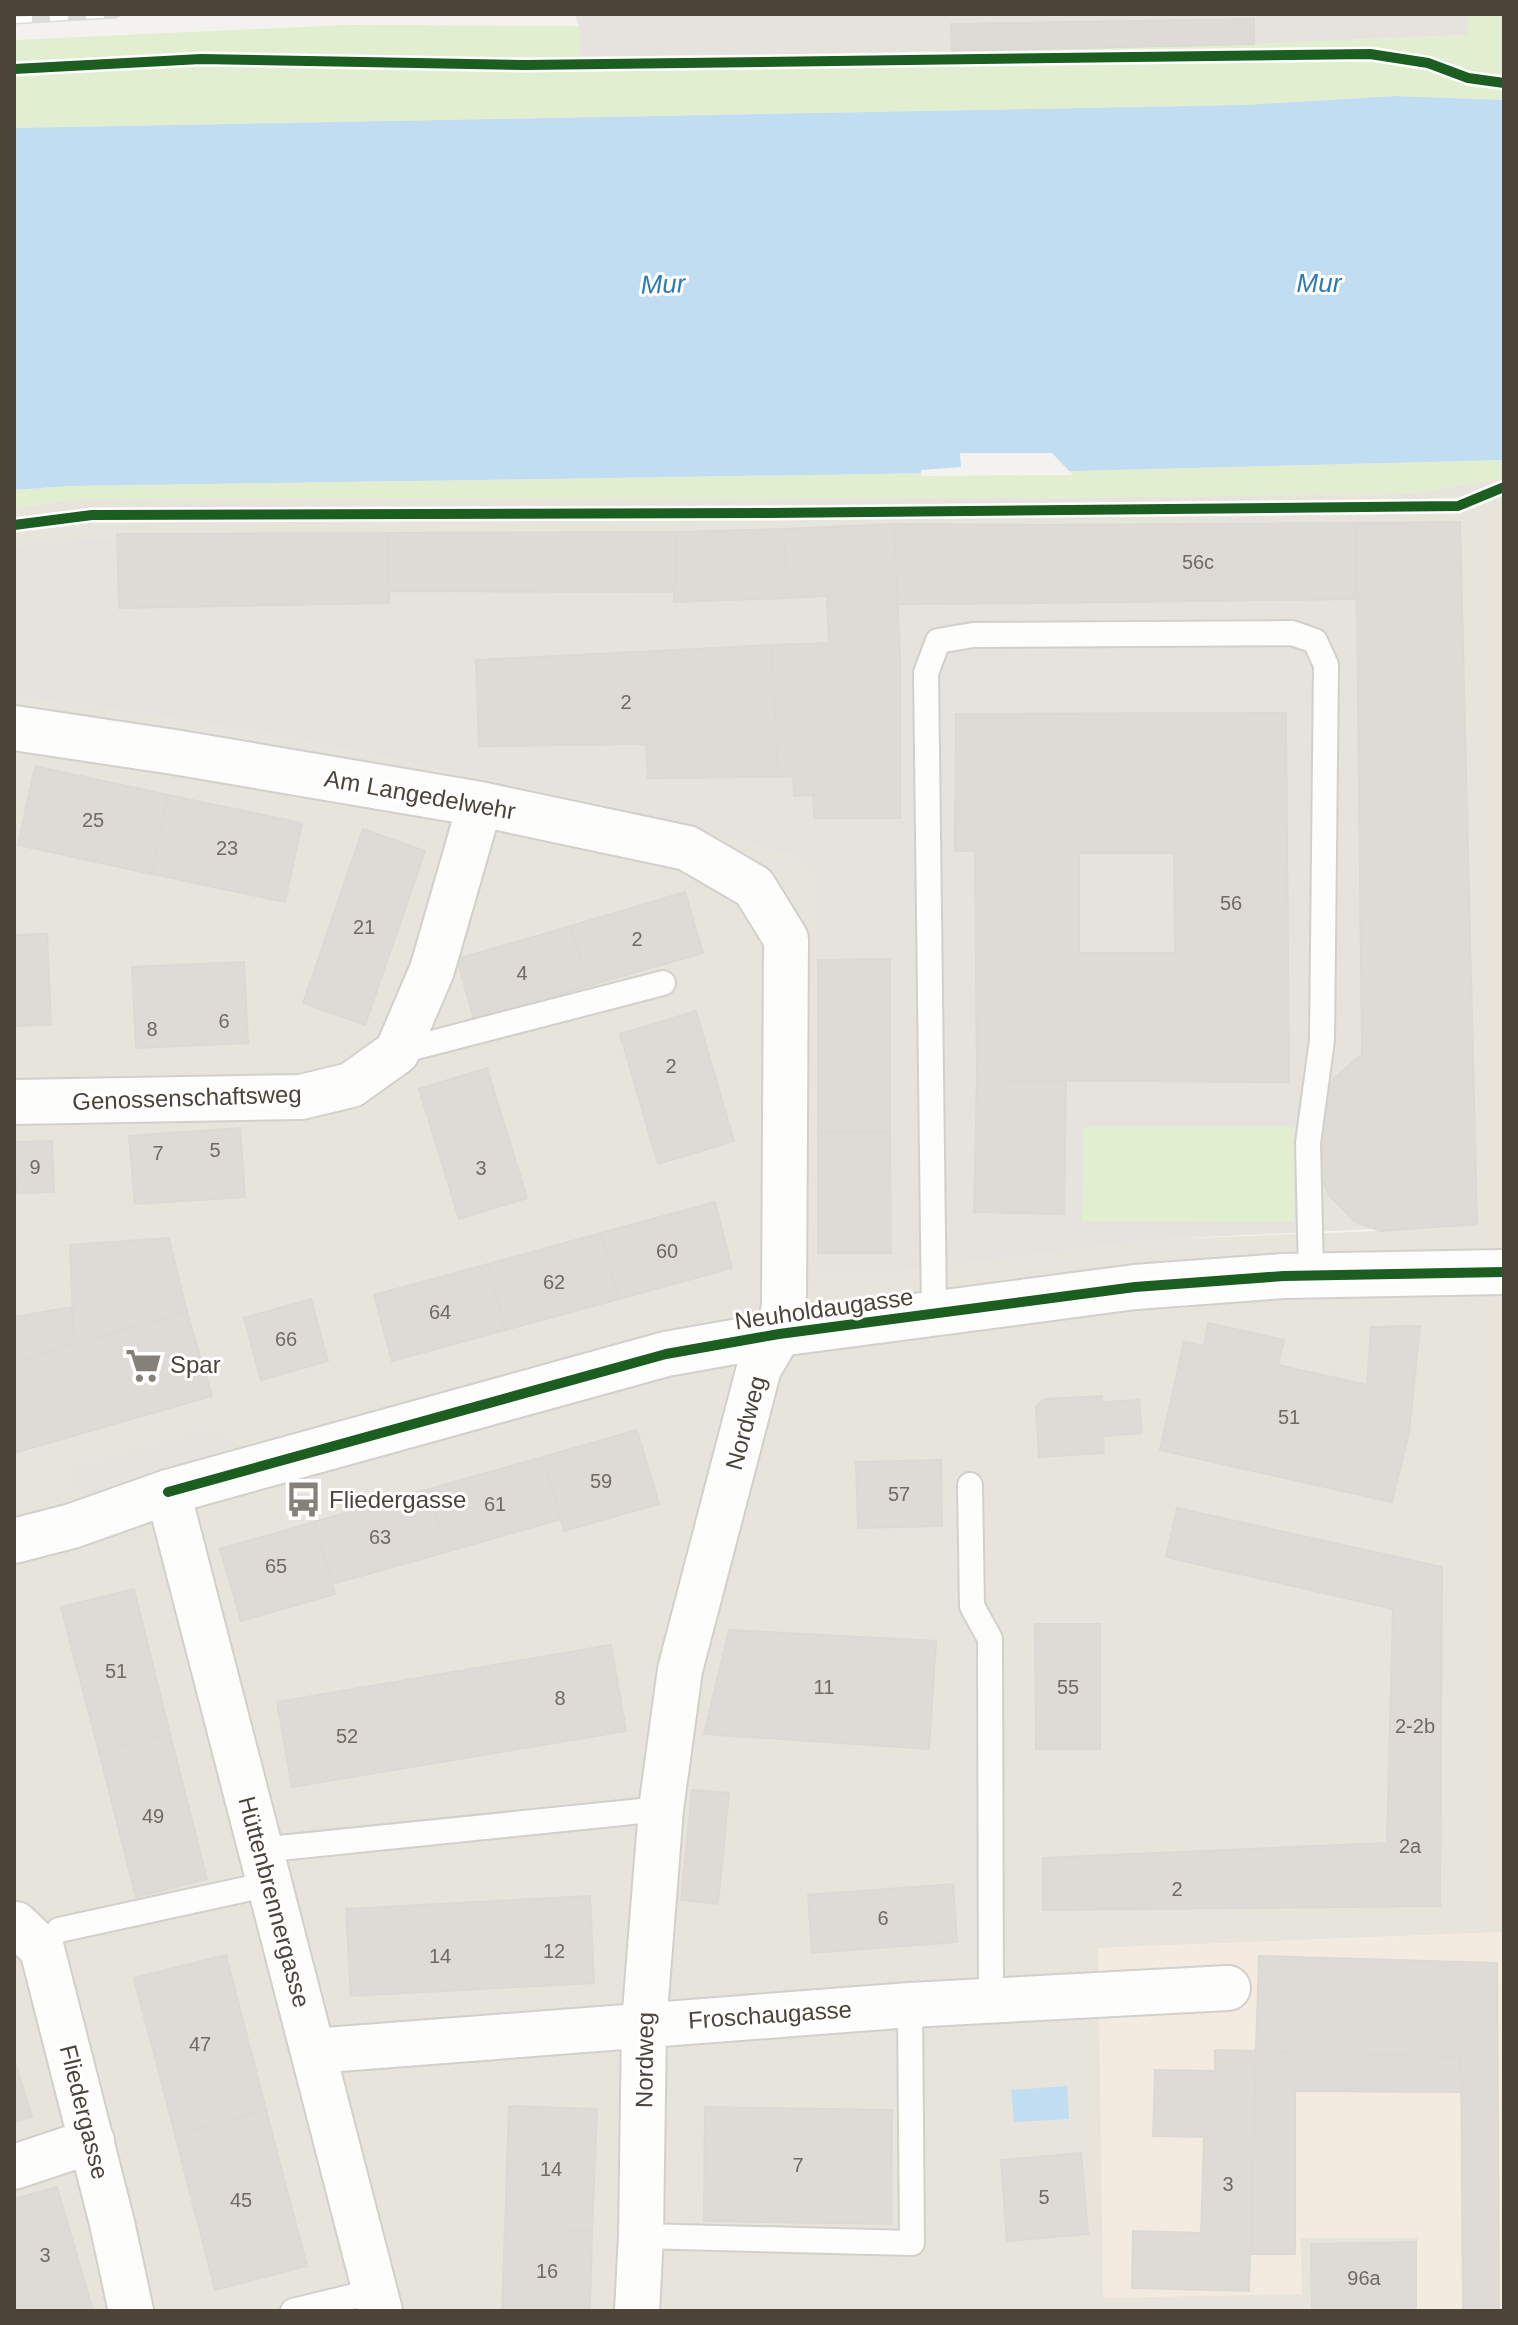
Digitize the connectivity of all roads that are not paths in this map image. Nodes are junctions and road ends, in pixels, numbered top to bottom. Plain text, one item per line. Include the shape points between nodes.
1 (14, 728) edge
2 (480, 804) junction
3 (786, 939) joint
4 (663, 983) dead end
5 (397, 1052) junction
6 (14, 1102) edge
7 (1504, 1272) edge
8 (1311, 1275) junction
9 (934, 1313) junction
10 (779, 1334) junction
11 (970, 1485) dead end
12 (168, 1492) junction
13 (14, 1541) edge
14 (661, 1809) junction
15 (265, 1867) junction
16 (15, 1924) edge
17 (59, 1930) dead end
18 (1228, 1988) dead end
19 (991, 2001) junction
20 (910, 2005) junction
21 (644, 2024) junction
22 (313, 2051) junction
23 (92, 2141) junction
24 (14, 2167) edge
25 (641, 2236) junction
26 (378, 2301) edge
27 (131, 2311) edge
28 (293, 2311) edge
29 (637, 2311) edge

1 - 2 street, Am Langedelwehr
2 - 3 street, Am Langedelwehr via 687,848 754,887
2 - 5 street via 432,970
3 - 10 street, Nordweg via 784,1305
4 - 5 lane, Genossenschaftsweg
5 - 6 street, Genossenschaftsweg via 351,1085 301,1097
7 - 8 street, Neuholdaugasse
8 - 9 street, Neuholdaugasse via 1135,1287
8 - 9 lane via 1308,1143 1322,1040 1326,665 1315,641 1292,633 973,635 938,641 926,673
9 - 10 street, Neuholdaugasse
10 - 12 street, Neuholdaugasse via 666,1354
10 - 14 street, Nordweg via 759,1368 680,1670
11 - 19 lane via 972,1606 990,1639
12 - 13 street, Neuholdaugasse
12 - 15 street, Hüttenbrennergasse
14 - 15 lane
14 - 21 street, Nordweg
15 - 17 lane
15 - 22 street, Hüttenbrennergasse
16 - 23 street, Fliedergasse via 42,1949
18 - 19 street, Froschaugasse
19 - 20 street, Froschaugasse
20 - 21 street, Froschaugasse
20 - 25 lane via 912,2243
21 - 22 street, Froschaugasse
21 - 25 street, Nordweg
22 - 26 street, Hüttenbrennergasse
23 - 24 street
23 - 27 street, Fliedergasse
25 - 29 street, Nordweg
26 - 28 lane

